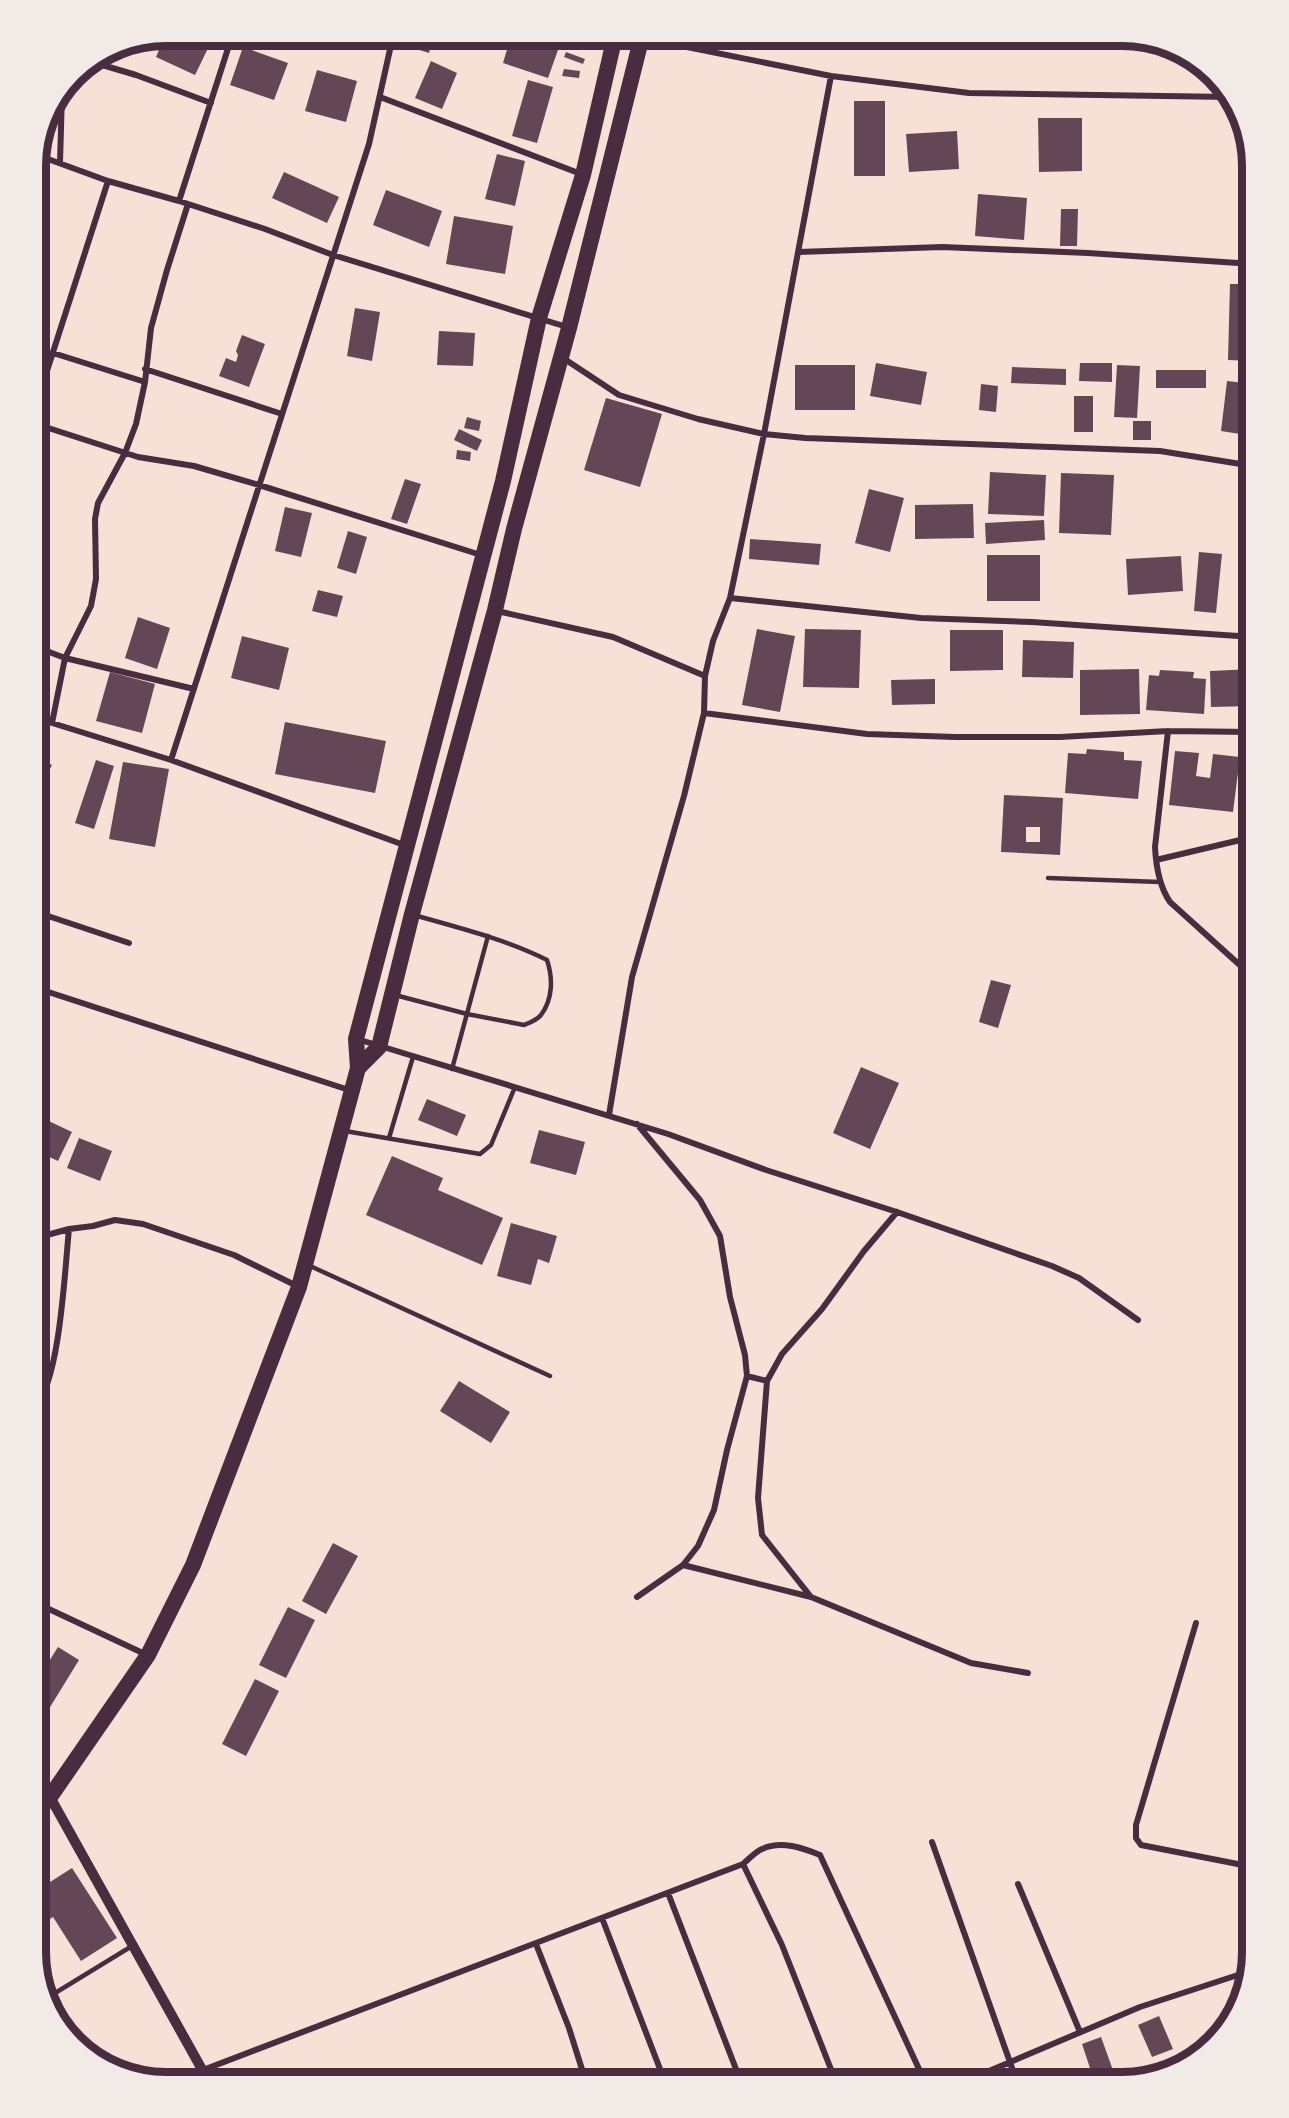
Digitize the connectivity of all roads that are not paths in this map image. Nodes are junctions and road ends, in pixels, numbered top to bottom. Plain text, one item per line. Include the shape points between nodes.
1 (229, 47) edge
2 (391, 47) edge
3 (612, 47) edge
4 (638, 47) edge
5 (690, 47) edge
6 (103, 65) edge
7 (831, 76) junction
8 (380, 97) junction
9 (1220, 97) edge
10 (211, 103) junction
11 (62, 109) edge
12 (588, 147) junction
13 (612, 151) junction
14 (47, 159) edge
15 (60, 164) junction
16 (583, 175) junction
17 (108, 181) junction
18 (179, 201) junction
19 (188, 204) junction
20 (799, 252) junction
21 (333, 255) junction
22 (1242, 263) edge
23 (539, 318) junction
24 (569, 328) junction
25 (53, 353) junction
26 (561, 356) junction
27 (145, 369) junction
28 (47, 372) edge
29 (145, 382) junction
30 (282, 414) junction
31 (47, 428) edge
32 (764, 434) junction
33 (125, 453) junction
34 (1242, 464) edge
35 (259, 485) junction
36 (483, 556) junction
37 (730, 598) junction
38 (495, 610) junction
39 (1242, 636) edge
40 (47, 651) edge
41 (64, 658) junction
42 (705, 676) junction
43 (194, 689) junction
44 (704, 713) junction
45 (47, 721) edge
46 (52, 723) junction
47 (1168, 731) junction
48 (1242, 732) edge
49 (171, 760) junction
50 (1242, 840) edge
51 (406, 846) junction
52 (1156, 860) junction
53 (1048, 878) dead end
54 (1160, 882) junction
55 (412, 914) junction
56 (47, 916) edge
57 (488, 936) junction
58 (129, 943) dead end
59 (1242, 967) edge
60 (47, 991) edge
61 (392, 994) junction
62 (467, 1014) junction
63 (356, 1039) junction
64 (379, 1047) junction
65 (413, 1057) junction
66 (358, 1068) junction
67 (452, 1069) junction
68 (515, 1087) junction
69 (352, 1091) junction
70 (609, 1115) junction
71 (636, 1124) junction
72 (342, 1130) junction
73 (389, 1138) junction
74 (897, 1212) junction
75 (69, 1229) junction
76 (46, 1235) edge
77 (306, 1264) junction
78 (299, 1287) junction
79 (1138, 1320) dead end
80 (550, 1376) dead end
81 (747, 1376) junction
82 (767, 1381) junction
83 (46, 1385) edge
84 (683, 1565) junction
85 (638, 1597) dead end
86 (811, 1597) junction
87 (46, 1608) edge
88 (1196, 1623) dead end
89 (148, 1655) junction
90 (1028, 1673) dead end
91 (50, 1797) junction
92 (46, 1801) edge
93 (932, 1842) dead end
94 (743, 1864) junction
95 (1242, 1865) edge
96 (1017, 1884) dead end
97 (668, 1893) junction
98 (602, 1918) junction
99 (536, 1944) junction
100 (133, 1945) junction
101 (1240, 1974) edge
102 (54, 1993) edge
103 (1080, 2032) junction
104 (1010, 2062) junction
105 (203, 2070) joint
106 (583, 2071) edge
107 (661, 2072) edge
108 (737, 2072) edge
109 (832, 2072) edge
110 (920, 2072) edge
111 (987, 2072) edge
112 (1013, 2072) edge

1 - 10 street
2 - 8 street
3 - 12 highway
4 - 13 highway
5 - 7 street
6 - 10 street
7 - 9 street via 969,93
7 - 20 street
8 - 16 street
8 - 21 street
10 - 18 street
11 - 15 street
12 - 13 highway
12 - 16 highway
13 - 24 highway
14 - 15 street
15 - 17 street
16 - 23 highway
17 - 18 street
17 - 25 street
18 - 19 street
19 - 21 street
19 - 27 street via 151,328
20 - 22 street via 942,247
20 - 32 street
21 - 23 street
21 - 30 street
23 - 24 street
23 - 36 highway
24 - 26 highway
25 - 28 street
25 - 29 street
26 - 32 street via 619,395
26 - 38 highway
27 - 29 street
27 - 30 street
29 - 33 street
30 - 35 street
31 - 33 street
32 - 34 street via 1160,451
32 - 37 street
33 - 35 street via 194,466
33 - 41 street via 98,503 93,597
35 - 36 street
35 - 43 street
36 - 51 highway
37 - 39 street via 921,618
37 - 42 street via 713,641
38 - 42 street via 613,637
38 - 55 highway
40 - 41 street
41 - 43 street
41 - 46 street
42 - 44 street
43 - 49 street
44 - 47 street via 867,734 1060,737
44 - 70 street via 632,977
45 - 46 street
46 - 49 street
47 - 48 street
47 - 52 street
49 - 51 street
50 - 52 street
51 - 63 highway
52 - 54 street
53 - 54 lane
54 - 59 street via 1170,902
55 - 57 lane
55 - 61 highway
56 - 58 street
57 - 62 lane
57 - 62 lane via 547,960 552,990 540,1017 524,1026
60 - 69 street
61 - 62 lane
61 - 64 highway
62 - 67 lane
63 - 64 street
63 - 66 highway
64 - 65 street
64 - 66 highway
65 - 67 street
65 - 73 lane
66 - 69 highway
67 - 68 street
68 - 70 street
68 - 73 lane via 491,1145 480,1154
69 - 72 highway
70 - 71 street
71 - 74 street
71 - 81 street via 700,1200 720,1236
72 - 73 lane
72 - 77 highway
74 - 79 street via 1079,1278
74 - 82 street via 782,1354
75 - 76 street
75 - 78 street via 115,1220 143,1224 234,1255
75 - 83 street via 54,1363
77 - 78 highway
77 - 80 lane
78 - 89 highway via 193,1565
81 - 82 street
81 - 84 street via 714,1510 698,1546
82 - 86 street via 758,1498 762,1535
84 - 85 street
84 - 86 street
86 - 90 street via 971,1663
87 - 89 street
88 - 95 street via 1136,1825 1136,1838 1141,1845
89 - 91 highway
91 - 92 highway
91 - 100 street
93 - 104 street
94 - 97 street
94 - 109 street via 782,1945
94 - 110 street via 762,1849 777,1845 820,1856
96 - 103 street
97 - 98 street
97 - 108 street
98 - 99 street
98 - 107 street
99 - 105 street
99 - 106 street
100 - 102 lane
100 - 105 street
101 - 103 street via 1140,2007
103 - 104 street
104 - 111 street
104 - 112 street

